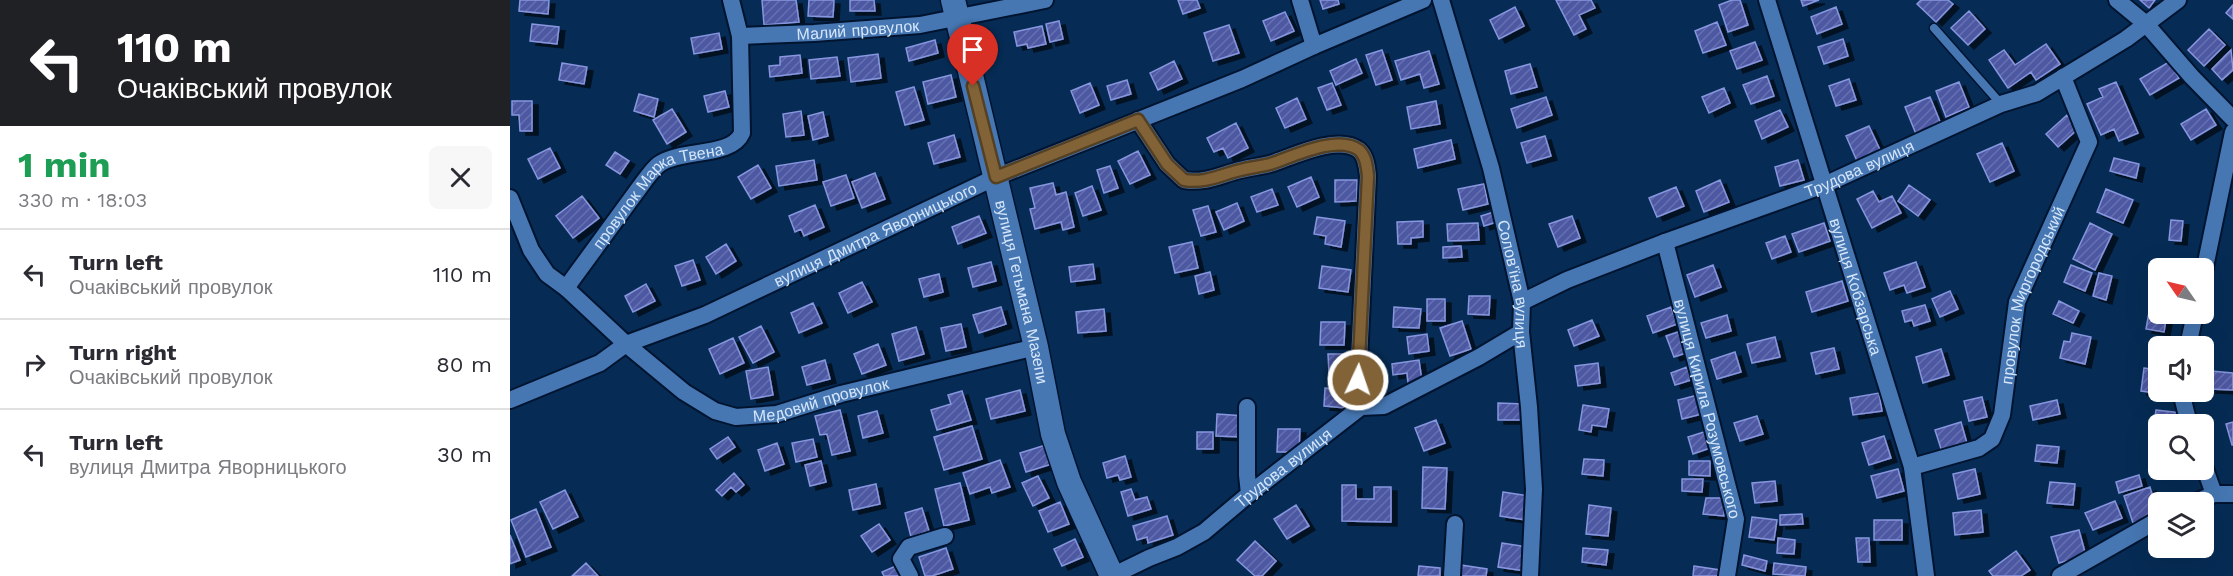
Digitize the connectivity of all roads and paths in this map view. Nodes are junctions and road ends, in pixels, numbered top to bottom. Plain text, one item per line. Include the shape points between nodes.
1 (731, 0) edge
2 (1045, 0) edge
3 (1300, 0) edge
4 (1423, 0) edge
5 (1441, 0) edge
6 (1767, 0) edge
7 (2117, 0) edge
8 (2178, 0) edge
9 (955, 9) edge
10 (2146, 24) junction
11 (1934, 28) dead end
12 (740, 36) junction
13 (1314, 46) junction
14 (2063, 77) junction
15 (2001, 104) junction
16 (2233, 119) edge
17 (1138, 120) junction
18 (2233, 132) edge
19 (996, 177) junction
20 (1824, 185) junction
21 (510, 198) edge
22 (1665, 242) junction
23 (2207, 258) edge
24 (566, 288) junction
25 (1522, 302) junction
26 (1521, 332) junction
27 (626, 344) junction
28 (1036, 347) junction
29 (510, 400) edge
30 (1247, 407) dead end
31 (1361, 407) junction
32 (1912, 467) junction
33 (1249, 494) junction
34 (2214, 494) edge
35 (2233, 494) edge
36 (1455, 524) dead end
37 (2148, 526) edge
38 (945, 536) dead end
39 (910, 576) edge
40 (1112, 576) edge
41 (1452, 576) edge
42 (1530, 576) edge
43 (1727, 576) edge
44 (1926, 576) edge
45 (2060, 576) edge

1 - 12 street, провулок Марка Твена
2 - 9 street, Малий провулок
3 - 13 street
4 - 13 street, вулиця Дмитра Яворницького
5 - 25 street, Солов'їна вулиця via 1491,168
6 - 20 street, вулиця Кобзарська
7 - 10 street
8 - 10 street, Трудова вулиця
9 - 12 street, Малий провулок via 920,25
9 - 19 street, вулиця Гетьмана Мазепи
10 - 14 street, Трудова вулиця
10 - 16 street
11 - 15 lane
12 - 24 street, провулок Марка Твена via 739,140 729,148 683,154 660,163
13 - 17 street, вулиця Дмитра Яворницького
14 - 15 street, Трудова вулиця via 2037,93
14 - 32 street, провулок Миргородський via 2089,142 2017,302 2002,415 1992,439 1979,448
15 - 20 street, Трудова вулиця
17 - 19 street, вулиця Дмитра Яворницького
17 - 31 street via 1167,164 1184,180 1208,180 1309,149 1346,146 1359,151 1366,161 1368,176 1358,380
18 - 23 street
19 - 27 street, вулиця Дмитра Яворницького via 705,315
19 - 28 street, вулиця Гетьмана Мазепи
20 - 22 street, Трудова вулиця
20 - 32 street, вулиця Кобзарська
21 - 24 street, Медовий провулок via 531,250 547,274
22 - 25 street, Трудова вулиця
22 - 43 street, вулиця Кирила Розумовського via 1736,519
24 - 27 street, Медовий провулок
25 - 26 street, Солов'їна вулиця
26 - 31 street, Трудова вулиця via 1384,406
26 - 42 street, Солов'їна вулиця via 1534,489
27 - 28 street, Медовий провулок via 684,392 715,411 736,417 777,414 841,394
27 - 29 street, вулиця Дмитра Яворницького via 600,363
28 - 40 street, вулиця Гетьмана Мазепи via 1062,463
30 - 33 street
31 - 33 street, Трудова вулиця
32 - 44 street, вулиця Кобзарська
33 - 40 street, Трудова вулиця via 1204,532
34 - 35 street
36 - 41 street
37 - 45 street
38 - 39 street via 909,547 901,559

